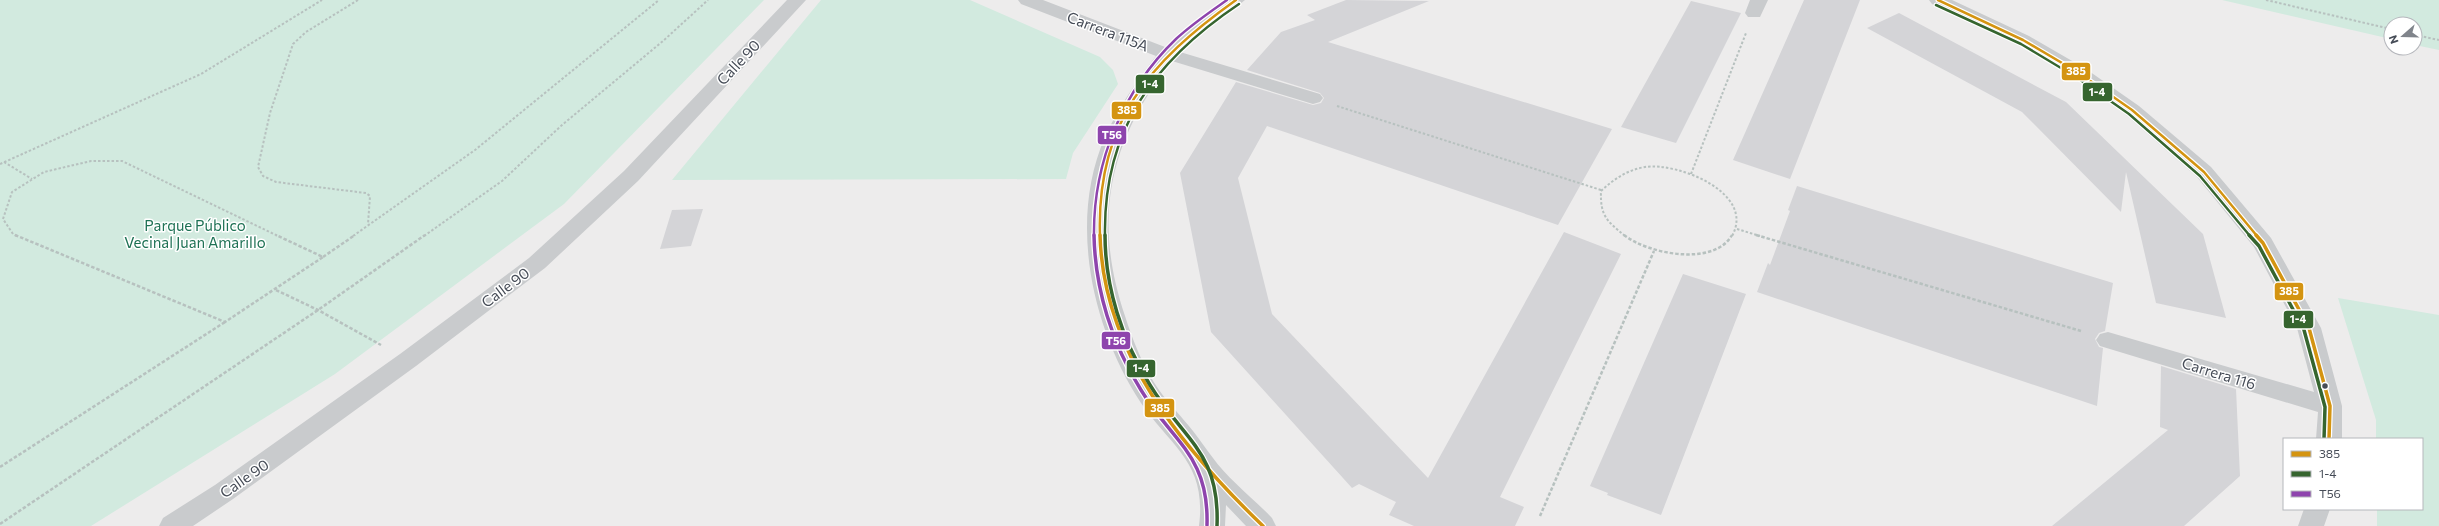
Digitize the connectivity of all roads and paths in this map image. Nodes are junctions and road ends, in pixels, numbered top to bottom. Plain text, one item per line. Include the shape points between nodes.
1 (322, 0) edge
2 (358, 0) edge
3 (659, 0) edge
4 (708, 0) edge
5 (797, 0) edge
6 (1027, 0) edge
7 (1236, 0) edge
8 (1938, 0) edge
9 (2266, 0) edge
10 (1756, 6) edge
11 (1969, 6) edge
12 (2383, 27) edge
13 (2423, 37) edge
14 (2439, 40) edge
15 (1167, 54) junction
16 (1314, 98) joint
17 (4, 162) junction
18 (0, 164) edge
19 (1691, 174) junction
20 (32, 179) junction
21 (1601, 190) junction
22 (368, 224) junction
23 (1737, 229) junction
24 (1654, 251) junction
25 (323, 257) junction
26 (275, 290) junction
27 (318, 310) junction
28 (225, 322) junction
29 (2108, 340) joint
30 (408, 360) junction
31 (2330, 406) junction
32 (2329, 438) edge
33 (1203, 465) junction
34 (0, 467) edge
35 (2317, 510) edge
36 (1540, 516) dead end
37 (0, 524) edge
38 (172, 526) edge
39 (1212, 526) edge
40 (1263, 526) edge
41 (2311, 526) edge

1 - 17 path via 201,74
2 - 22 path via 306,32 293,44 270,113 258,167 263,176 276,182 366,193 370,196
3 - 22 path via 475,150
4 - 27 path via 562,125 502,181
5 - 30 street, Calle 90 via 626,181 537,263
6 - 15 street, Carrera 115A
7 - 15 street via 1200,24
8 - 11 street
9 - 12 path
10 - 19 path
11 - 31 street via 2079,73 2132,110 2204,172 2263,243 2309,328
13 - 14 path
15 - 16 street, Carrera 115A
15 - 33 street via 1134,97 1110,146 1097,201 1098,261 1115,326 1149,395
16 - 21 path
17 - 18 path
17 - 20 path
19 - 21 path via 1669,168 1646,167 1621,173
19 - 23 path via 1722,192 1732,204 1737,217
20 - 25 path via 44,172 91,161 122,160
20 - 28 path via 12,192 3,219 13,234
21 - 24 path via 1599,201 1609,224 1621,235
22 - 25 path
23 - 24 path via 1730,241 1716,250 1676,255
23 - 29 path
24 - 36 path
25 - 26 path
26 - 27 path
26 - 28 path
27 - 30 path
27 - 37 path
28 - 34 path
29 - 31 street, Carrera 116
30 - 38 street, Calle 90 via 224,492
31 - 32 street
33 - 39 street via 1215,509
33 - 40 street
35 - 41 street

